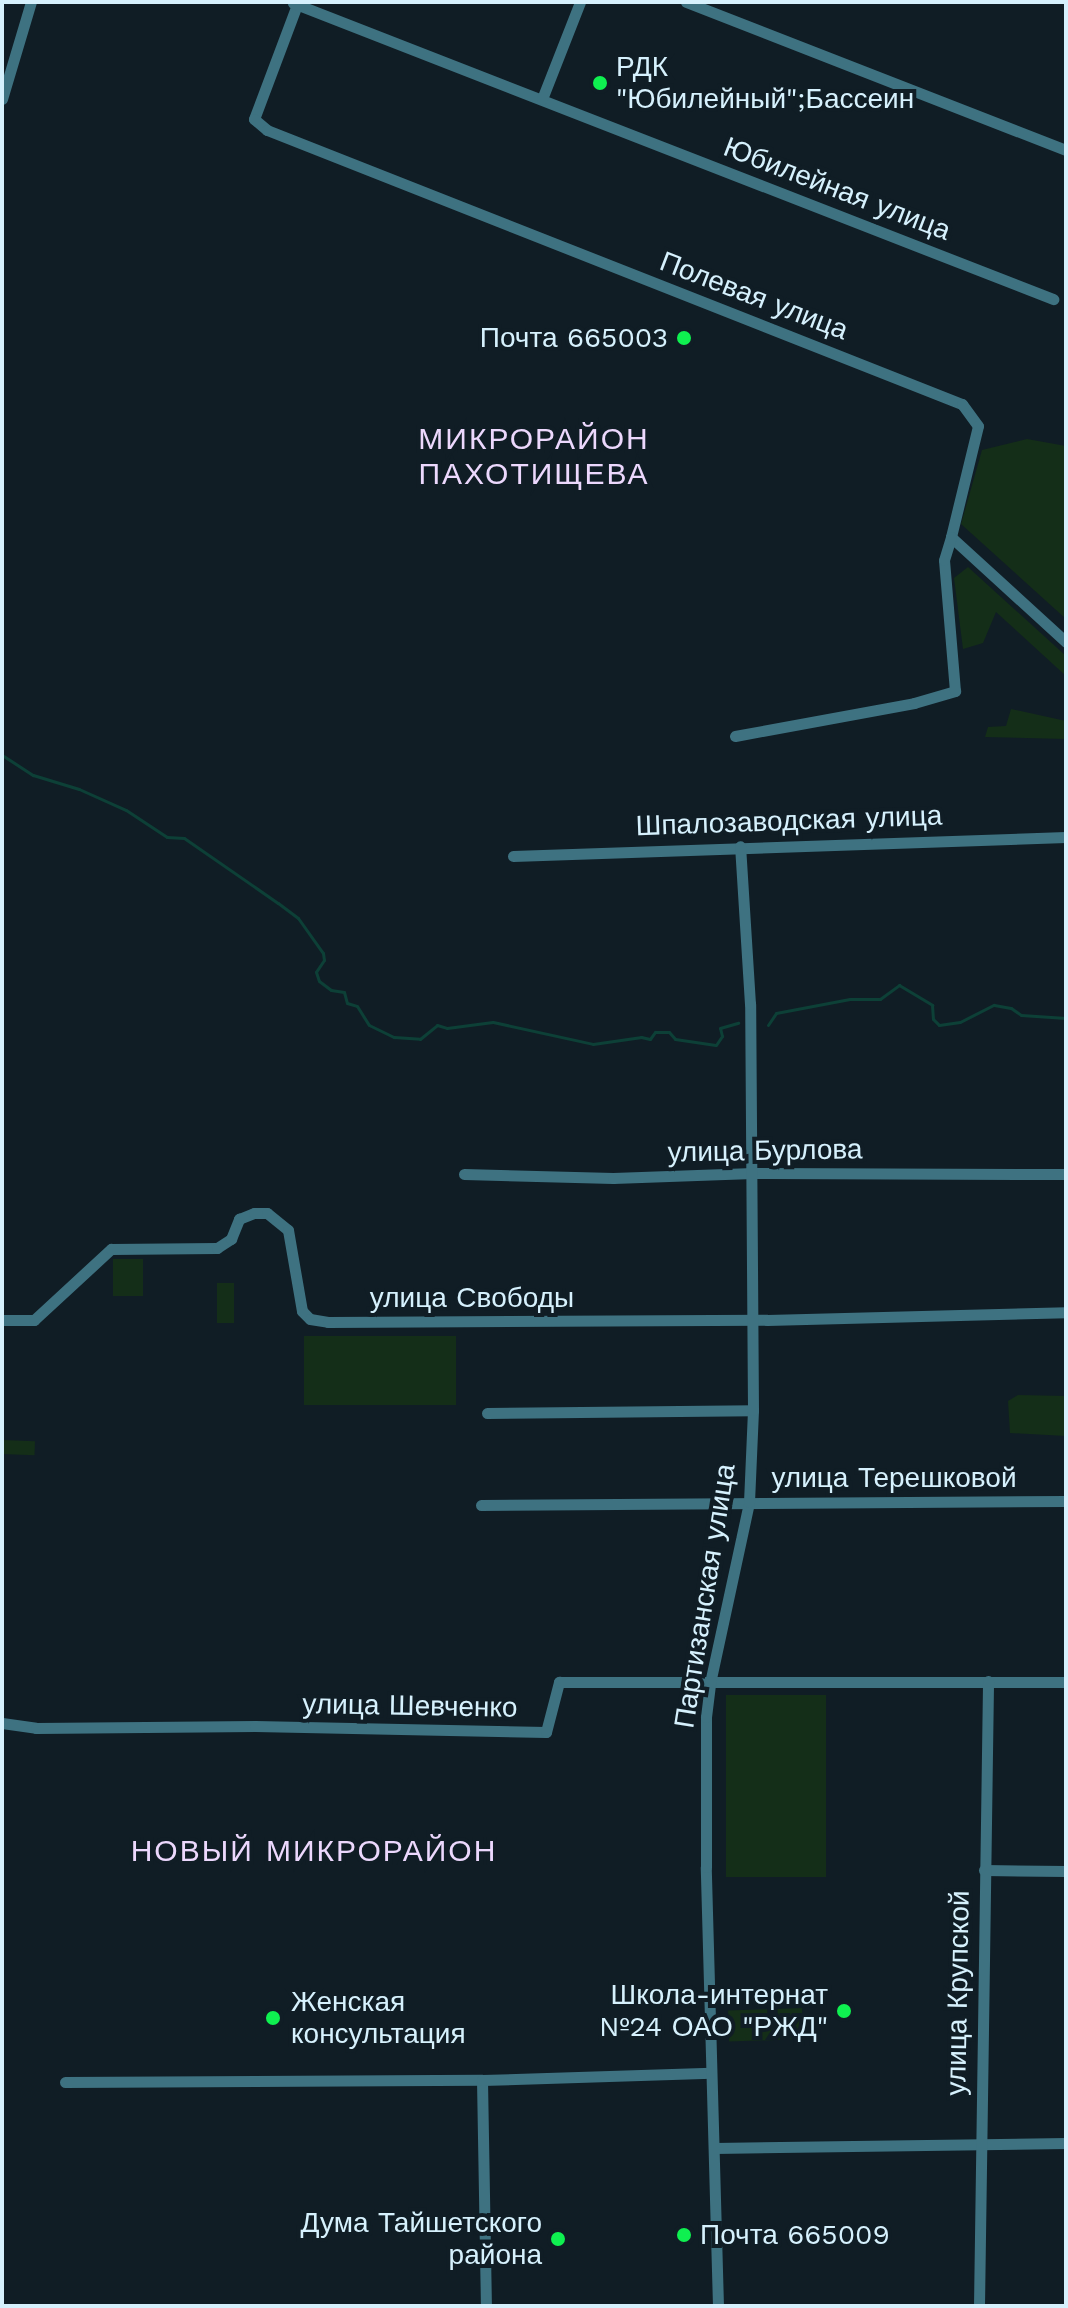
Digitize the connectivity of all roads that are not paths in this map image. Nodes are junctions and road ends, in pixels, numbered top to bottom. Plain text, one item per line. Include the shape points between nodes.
1 (31, 2) edge
2 (580, 2) edge
3 (686, 2) edge
4 (295, 3) edge
5 (2, 99) edge
6 (542, 99) junction
7 (1066, 150) edge
8 (1053, 299) dead end
9 (951, 537) junction
10 (1066, 642) edge
11 (735, 736) dead end
12 (1066, 837) edge
13 (740, 846) junction
14 (513, 856) dead end
15 (753, 1173) junction
16 (464, 1174) dead end
17 (1066, 1174) edge
18 (1066, 1312) edge
19 (2, 1320) edge
20 (754, 1320) junction
21 (753, 1410) junction
22 (487, 1413) dead end
23 (1066, 1501) edge
24 (749, 1502) junction
25 (481, 1505) dead end
26 (988, 1681) junction
27 (1066, 1682) edge
28 (710, 1683) junction
29 (2, 1723) edge
30 (984, 1870) junction
31 (1066, 1871) edge
32 (711, 2073) junction
33 (482, 2080) junction
34 (65, 2082) dead end
35 (979, 2142) junction
36 (1066, 2143) edge
37 (714, 2148) junction
38 (486, 2306) edge
39 (718, 2306) edge
40 (979, 2306) edge

1 - 5 street
2 - 6 street
3 - 7 street
4 - 6 street, Юбилейная улица
4 - 9 street, Полевая улица via 254,119 267,130 962,404 978,426
6 - 8 street, Юбилейная улица
9 - 10 street
9 - 11 street, Полевая улица via 944,560 955,691
12 - 13 street, Шпалозаводская улица
13 - 14 street, Шпалозаводская улица
13 - 15 street, Партизанская улица
15 - 16 street, улица Бурлова via 613,1178
15 - 17 street, улица Бурлова
15 - 20 street, Партизанская улица
18 - 20 street, улица Свободы
19 - 20 street, улица Свободы via 34,1320 111,1249 217,1248 231,1239 239,1219 254,1213 267,1213 288,1230 302,1311 310,1319
20 - 21 street, Партизанская улица
21 - 22 street
21 - 24 street, Партизанская улица
23 - 24 street, улица Терешковой
24 - 25 street, улица Терешковой
24 - 28 street, Партизанская улица
26 - 27 street, улица Шевченко
26 - 28 street, улица Шевченко
26 - 30 street, улица Крупской
28 - 29 street, улица Шевченко via 559,1682 546,1732 36,1728
28 - 32 street, Партизанская улица via 706,1867
30 - 31 street
30 - 35 street, улица Крупской
32 - 33 street
32 - 37 street, Партизанская улица
33 - 34 street
33 - 38 street
35 - 36 street
35 - 37 street
35 - 40 street, улица Крупской
37 - 39 street, Партизанская улица

